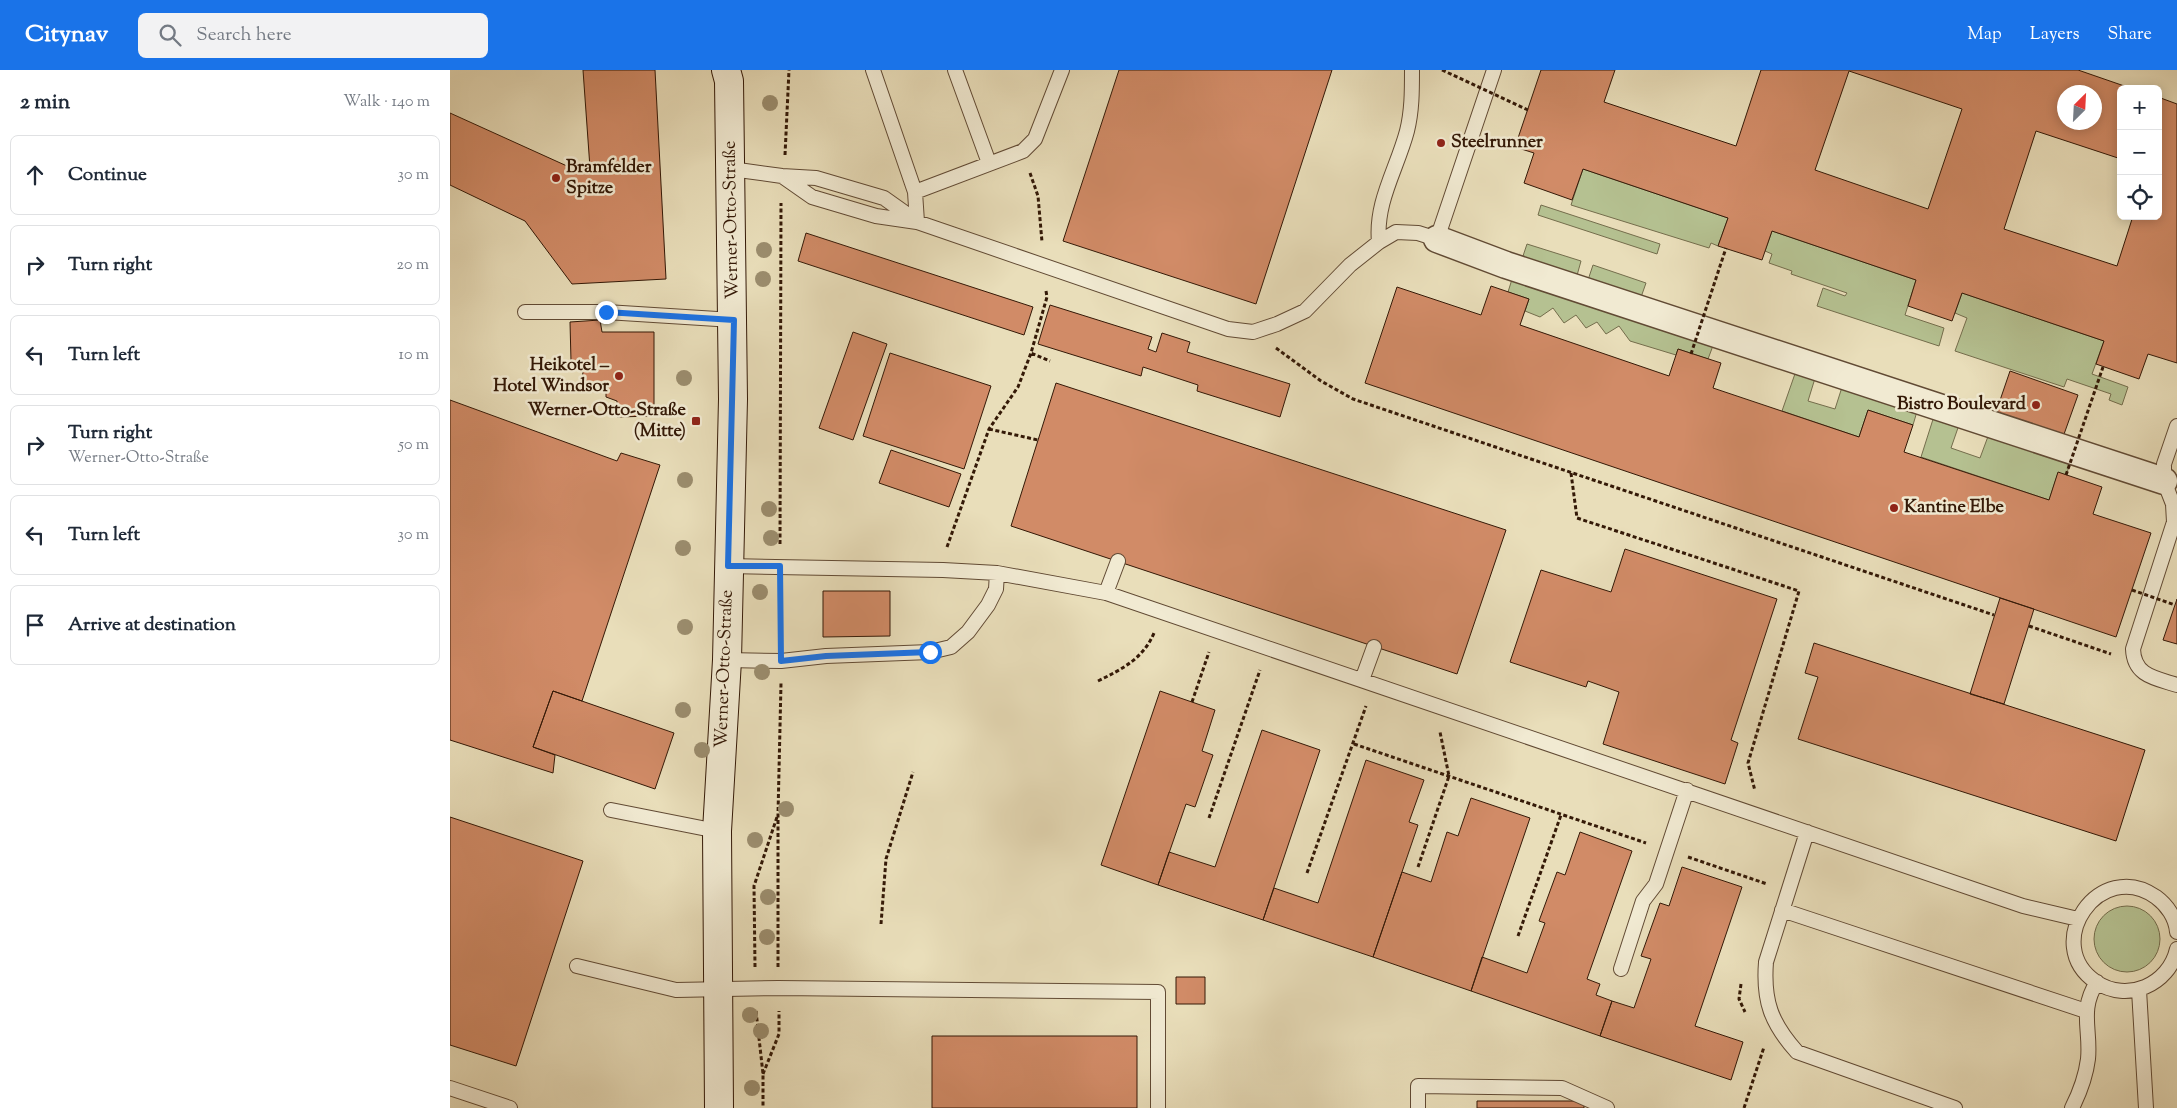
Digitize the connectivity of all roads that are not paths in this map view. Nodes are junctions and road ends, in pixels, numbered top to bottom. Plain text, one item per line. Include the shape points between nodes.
1 (873, 70) edge
2 (955, 70) edge
3 (1062, 70) edge
4 (1412, 70) edge
5 (1494, 70) edge
6 (729, 74) edge
7 (989, 163) junction
8 (731, 169) junction
9 (782, 176) junction
10 (915, 192) junction
11 (917, 222) junction
12 (1437, 239) junction
13 (1379, 242) junction
14 (525, 312) dead end
15 (734, 320) junction
16 (2177, 426) edge
17 (2164, 481) junction
18 (1118, 561) dead end
19 (728, 566) junction
20 (997, 573) junction
21 (1106, 593) junction
22 (1374, 646) dead end
23 (727, 660) junction
24 (1368, 682) junction
25 (2177, 685) edge
26 (1687, 790) junction
27 (611, 810) dead end
28 (717, 831) junction
29 (1807, 832) junction
30 (1782, 910) junction
31 (2078, 920) junction
32 (2177, 928) edge
33 (2177, 932) edge
34 (2177, 950) edge
35 (577, 966) dead end
36 (1621, 970) dead end
37 (2097, 982) junction
38 (718, 990) junction
39 (2139, 990) junction
40 (2086, 1011) junction
41 (450, 1088) edge
42 (510, 1108) edge
43 (719, 1108) edge
44 (1158, 1108) edge
45 (1418, 1108) edge
46 (1607, 1108) edge
47 (1955, 1108) edge
48 (2072, 1108) edge
49 (2146, 1108) edge

1 - 10 lane
2 - 7 lane
3 - 7 lane via 1035,139 1023,151
4 - 13 lane via 1412,109 1380,205
5 - 12 lane
6 - 8 main road, Werner-Otto-Straße
7 - 10 lane
8 - 9 lane
8 - 15 main road, Werner-Otto-Straße
9 - 11 lane via 812,198 876,216
9 - 11 lane via 816,178 884,198
10 - 11 lane
11 - 13 lane via 1228,329 1253,332 1305,311 1350,265
12 - 13 lane via 1418,233 1396,232
12 - 17 street via 1506,265
14 - 15 lane via 606,312
15 - 19 main road, Werner-Otto-Straße
16 - 17 lane via 2164,464
17 - 25 lane via 2173,504 2174,522 2133,649 2133,661 2141,672
18 - 21 lane
19 - 20 lane
19 - 23 main road, Werner-Otto-Straße
20 - 21 lane
20 - 23 lane via 996,590 988,605 968,632 951,647 930,652 781,661
21 - 24 lane
22 - 24 lane
23 - 28 main road, Werner-Otto-Straße
24 - 26 lane
26 - 29 lane
26 - 36 lane via 1656,884 1643,901
27 - 28 lane
28 - 38 main road, Werner-Otto-Straße
29 - 30 lane
29 - 31 lane via 2023,906
30 - 40 lane
30 - 47 lane via 1766,962 1764,984 1780,1033 1797,1052
31 - 32 lane via 2094,898 2126,887 2150,893 2163,902
31 - 37 lane via 2074,933 2076,955 2088,975
32 - 33 lane
34 - 39 lane via 2163,976
35 - 38 lane via 676,990
37 - 39 lane via 2110,989
37 - 40 lane via 2089,995
38 - 43 main road, Werner-Otto-Straße
38 - 44 lane via 1158,992
39 - 49 lane
40 - 48 lane via 2088,1059
41 - 42 lane
45 - 46 lane via 1418,1086 1562,1088

